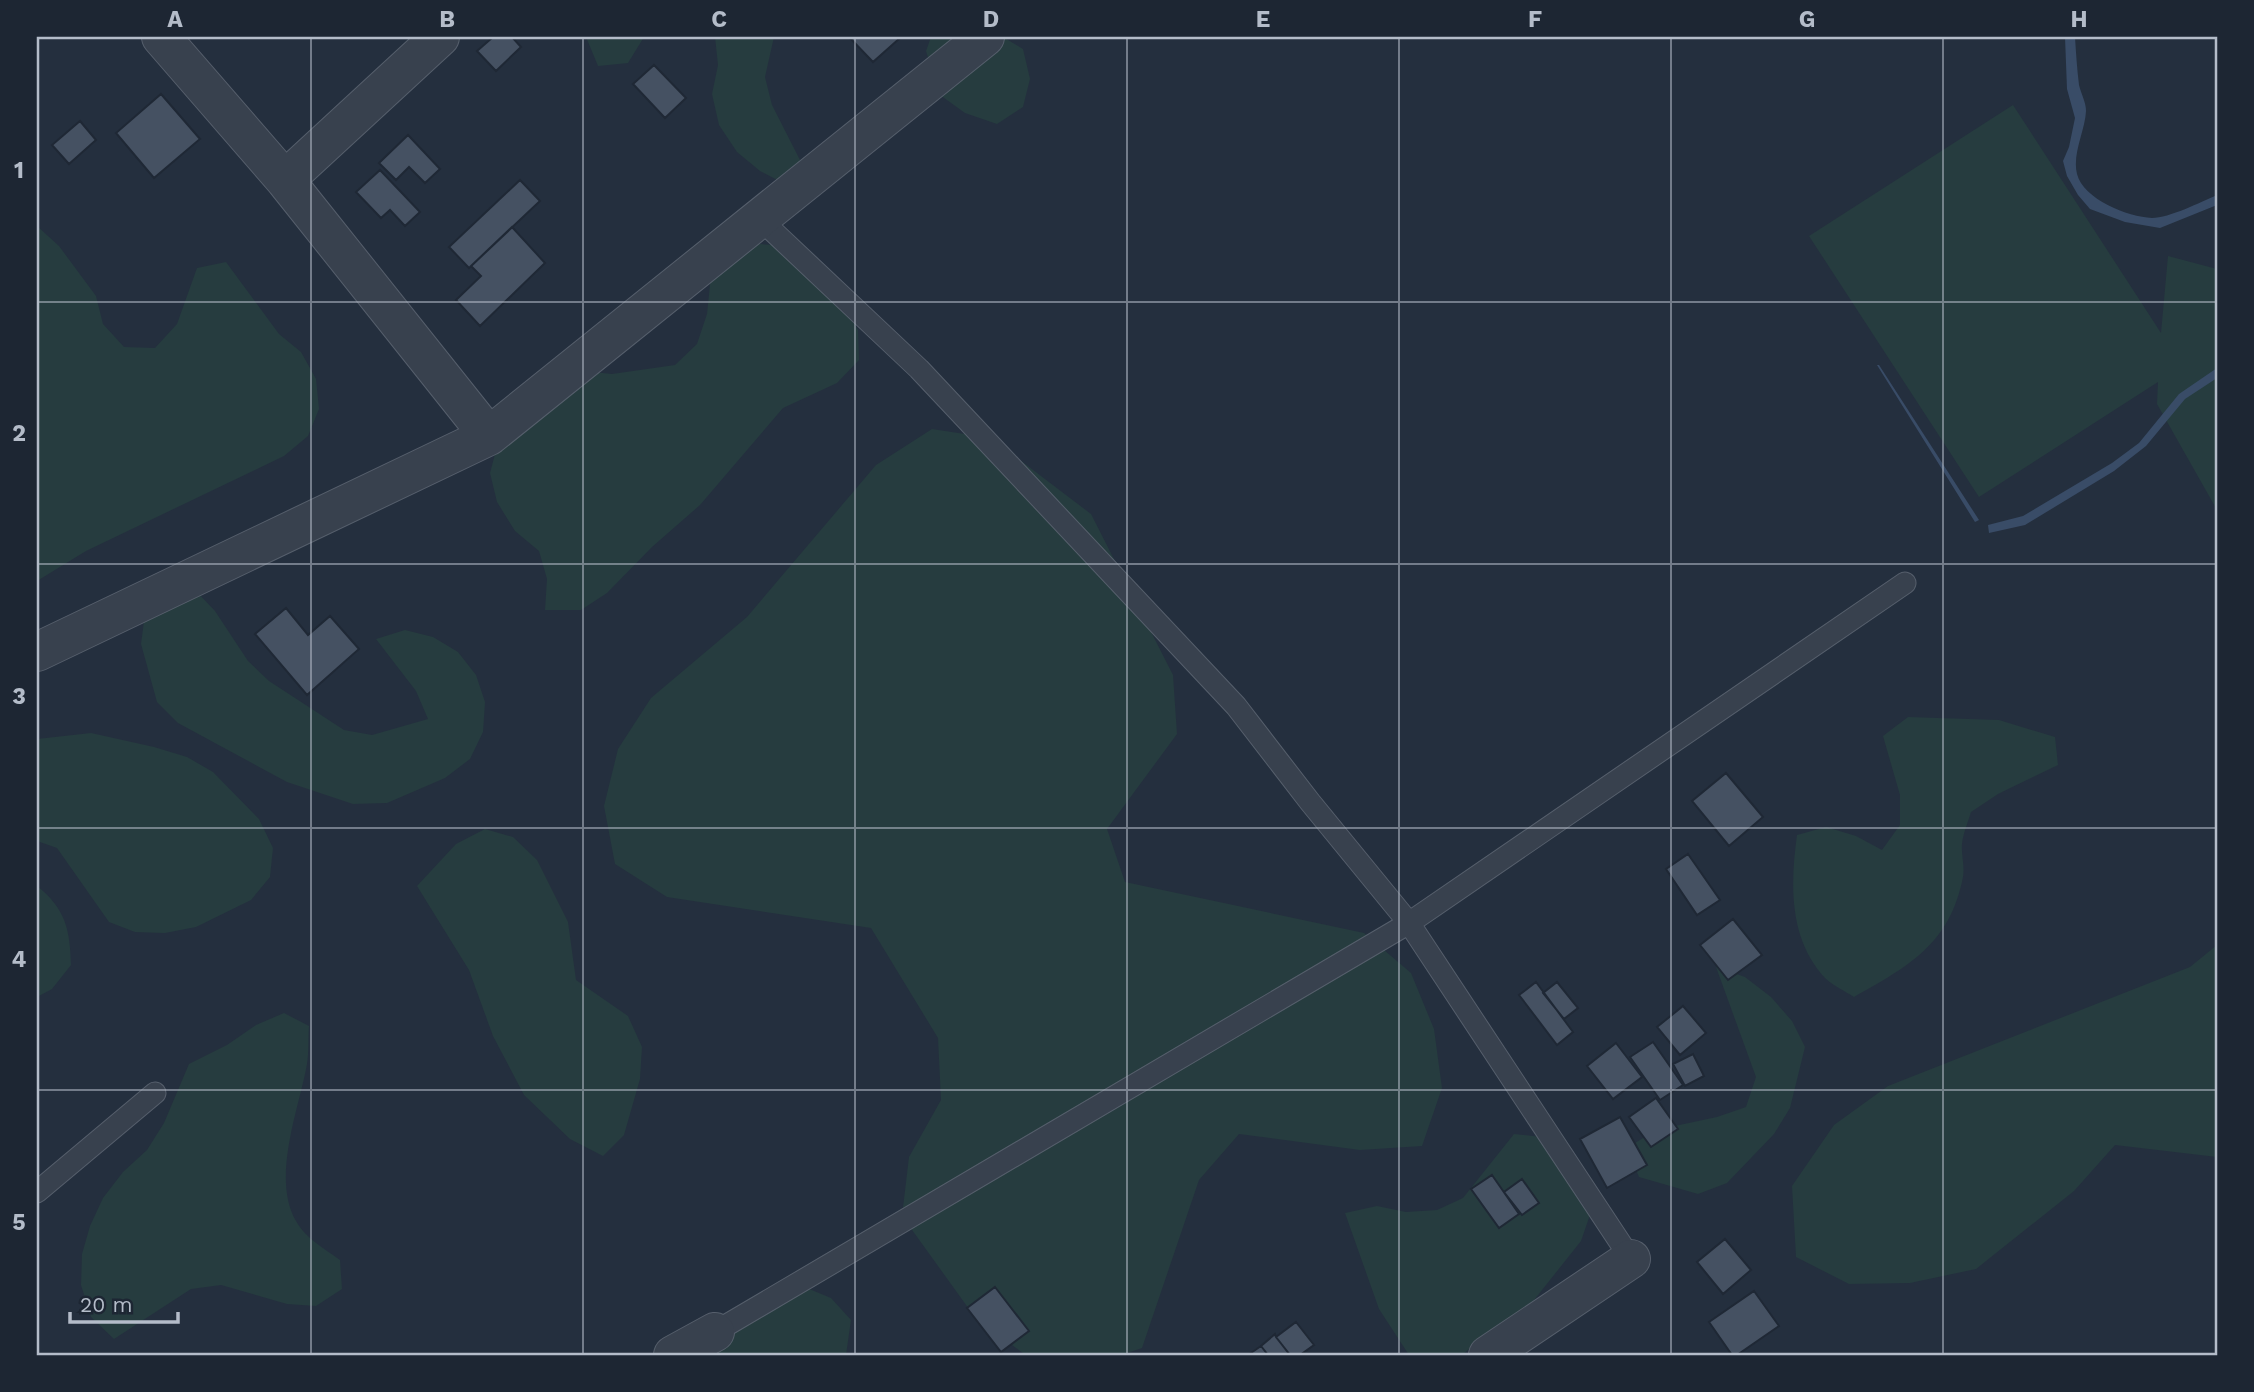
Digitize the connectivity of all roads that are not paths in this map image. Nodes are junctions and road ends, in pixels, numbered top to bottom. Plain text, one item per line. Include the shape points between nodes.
1 (161, 37) edge
2 (440, 37) edge
3 (985, 37) edge
4 (285, 180) junction
5 (760, 219) junction
6 (489, 436) junction
7 (1905, 583) dead end
8 (37, 652) edge
9 (1409, 923) junction
10 (155, 1093) dead end
11 (37, 1192) edge
12 (1631, 1259) joint
13 (715, 1332) joint
14 (673, 1355) edge
15 (1488, 1355) edge

1 - 4 street
2 - 4 street
3 - 5 street
4 - 6 street
5 - 6 street
5 - 9 lane via 919,369 1236,706
6 - 8 street
7 - 9 lane
9 - 12 lane
9 - 13 lane
10 - 11 lane
12 - 15 street
13 - 14 street

